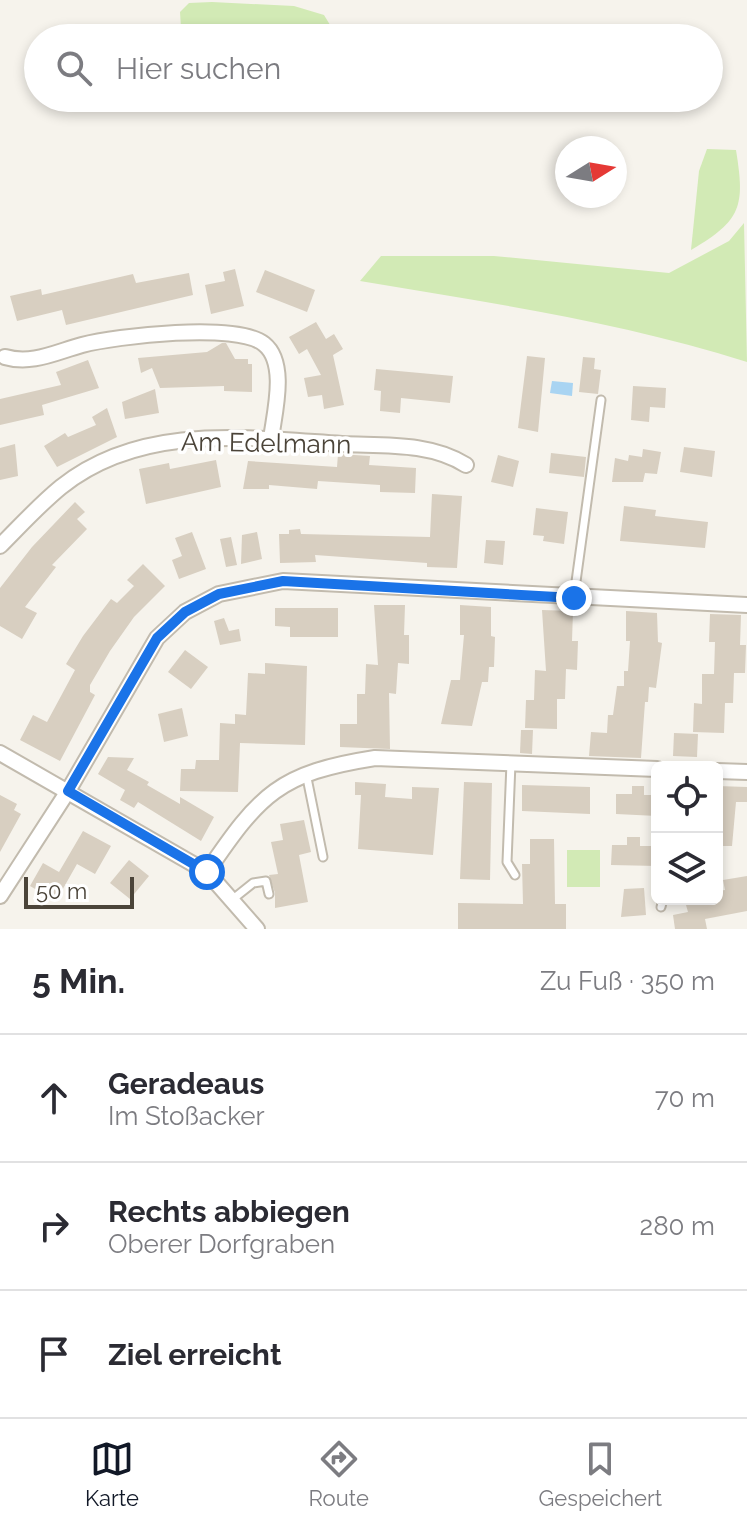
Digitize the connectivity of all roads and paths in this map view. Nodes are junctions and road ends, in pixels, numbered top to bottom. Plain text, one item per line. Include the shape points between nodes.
1 (2, 355) edge
2 (601, 400) dead end
3 (271, 439) junction
4 (466, 465) dead end
5 (0, 546) edge
6 (574, 598) junction
7 (747, 605) edge
8 (0, 753) edge
9 (511, 763) junction
10 (651, 769) edge
11 (723, 771) edge
12 (747, 772) edge
13 (306, 773) junction
14 (68, 791) junction
15 (323, 857) dead end
16 (207, 872) junction
17 (515, 875) dead end
18 (269, 894) dead end
19 (0, 896) edge
20 (233, 899) junction
21 (257, 929) edge

1 - 3 street via 43,358 109,339 206,332 239,335 264,344 273,359 277,382
2 - 6 lane
3 - 4 street, Am Edelmann via 433,450
3 - 5 street, Am Edelmann via 174,439 132,450 63,486
6 - 7 street
6 - 14 street via 283,581 219,594 185,612 157,638
8 - 14 street
9 - 10 street
9 - 13 street via 375,758
9 - 17 lane via 507,862
11 - 12 street
13 - 15 lane
13 - 16 street via 259,801
14 - 16 street
14 - 19 street
16 - 20 street
18 - 20 lane via 266,881 253,883
20 - 21 street

